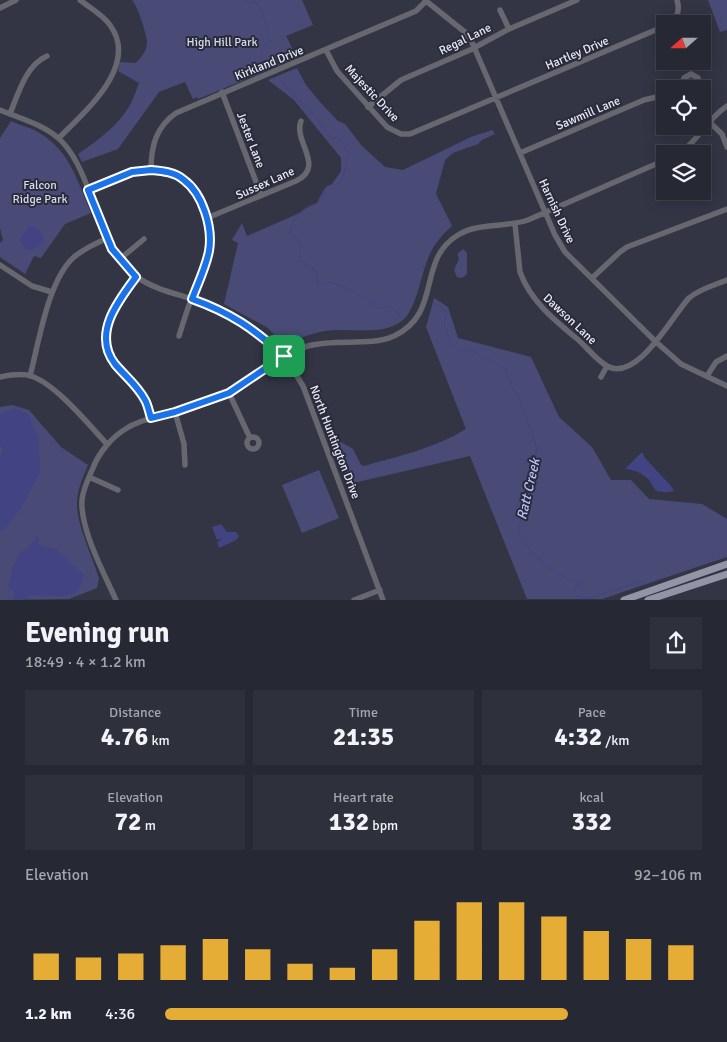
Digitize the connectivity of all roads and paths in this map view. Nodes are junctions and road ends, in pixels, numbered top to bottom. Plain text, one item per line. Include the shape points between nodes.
1 (16, 0) edge
2 (80, 0) edge
3 (426, 0) edge
4 (577, 0) edge
5 (677, 0) edge
6 (0, 8) edge
7 (500, 10) dead end
8 (677, 15) edge
9 (509, 29) junction
10 (656, 30) edge
11 (475, 47) junction
12 (326, 50) junction
13 (47, 56) dead end
14 (683, 80) edge
15 (698, 80) edge
16 (222, 92) junction
17 (656, 97) edge
18 (497, 98) junction
19 (727, 106) edge
20 (368, 107) junction
21 (0, 110) edge
22 (10, 114) junction
23 (302, 121) dead end
24 (711, 121) edge
25 (711, 123) edge
26 (699, 135) edge
27 (59, 138) junction
28 (690, 145) edge
29 (727, 146) edge
30 (520, 153) junction
31 (656, 164) edge
32 (151, 170) junction
33 (88, 190) junction
34 (261, 195) junction
35 (727, 209) edge
36 (546, 212) junction
37 (207, 218) junction
38 (514, 224) junction
39 (108, 238) junction
40 (144, 239) dead end
41 (120, 259) junction
42 (1, 267) edge
43 (136, 277) junction
44 (592, 278) junction
45 (727, 280) edge
46 (52, 292) junction
47 (192, 299) junction
48 (179, 336) dead end
49 (655, 342) junction
50 (284, 356) junction
51 (727, 356) edge
52 (607, 366) junction
53 (30, 376) junction
54 (707, 376) junction
55 (0, 377) edge
56 (601, 377) dead end
57 (727, 386) edge
58 (229, 393) junction
59 (175, 412) junction
60 (151, 418) junction
61 (250, 438) dead end
62 (107, 444) junction
63 (185, 465) dead end
64 (89, 477) junction
65 (118, 490) dead end
66 (727, 564) edge
67 (727, 574) edge
68 (380, 590) junction
69 (116, 600) edge
70 (354, 600) edge
71 (383, 600) edge
72 (624, 600) edge
73 (648, 600) edge

1 - 6 street
2 - 27 street via 110,24 116,36 118,56 114,73 103,91
3 - 11 street, Harnish Drive via 466,33
3 - 12 street, Kirkland Drive via 416,11
4 - 9 street, Regal Lane
5 - 8 street
7 - 9 street
9 - 11 street, Regal Lane
10 - 18 street, Hartley Drive
11 - 18 street, Harnish Drive
11 - 20 street, Regal Lane via 396,82
12 - 16 street, Kirkland Drive
12 - 20 street, Majestic Drive via 337,71
13 - 22 street via 27,76
14 - 15 street via 691,74
16 - 32 street, Kirkland Drive via 181,110 164,122 154,139
16 - 34 street, Jester Lane
17 - 30 street, Sawmill Lane
18 - 20 street, Majestic Drive via 410,134 401,134 387,127
18 - 30 street, Harnish Drive
19 - 24 street
21 - 22 street, North Huntington Drive
22 - 27 street, North Huntington Drive
23 - 34 street, Sussex Lane via 300,130 310,162 308,171 301,179
25 - 29 street via 722,134
26 - 28 street
27 - 33 street, North Huntington Drive via 77,163
30 - 36 street, Harnish Drive
31 - 36 street
32 - 33 street via 132,172
32 - 37 street via 173,174 184,180 195,191
33 - 39 street, North Huntington Drive
34 - 37 street, Sussex Lane
35 - 44 street via 627,247
36 - 38 street
36 - 44 street, Harnish Drive via 565,252
37 - 47 street via 208,254
38 - 50 street via 474,228 448,242 433,265 426,302 413,323 403,331 380,340 329,341
38 - 52 street, Dawson Lane via 522,280 551,317
39 - 41 street, North Huntington Drive
39 - 46 street via 73,258 62,271
40 - 41 street
41 - 43 street, North Huntington Drive
42 - 46 street via 32,286
43 - 47 street, North Huntington Drive
43 - 60 street via 109,320 106,342 111,358 145,399
44 - 49 street, Harnish Drive
45 - 49 street via 690,298
46 - 53 street
47 - 48 street
47 - 50 street, North Huntington Drive via 240,320
49 - 52 street via 624,369
49 - 54 street, Harnish Drive via 681,364
50 - 58 street
50 - 68 street, North Huntington Drive via 303,386
51 - 54 street via 716,362
52 - 56 street
53 - 55 street
53 - 62 street via 59,394
54 - 57 street, Harnish Drive
58 - 59 street
58 - 61 street
59 - 60 street
59 - 63 street via 184,444
60 - 62 street via 127,428
62 - 64 street
64 - 65 street
64 - 69 street via 82,498 84,523
66 - 72 main road
67 - 73 main road
68 - 70 street
68 - 71 street, North Huntington Drive

